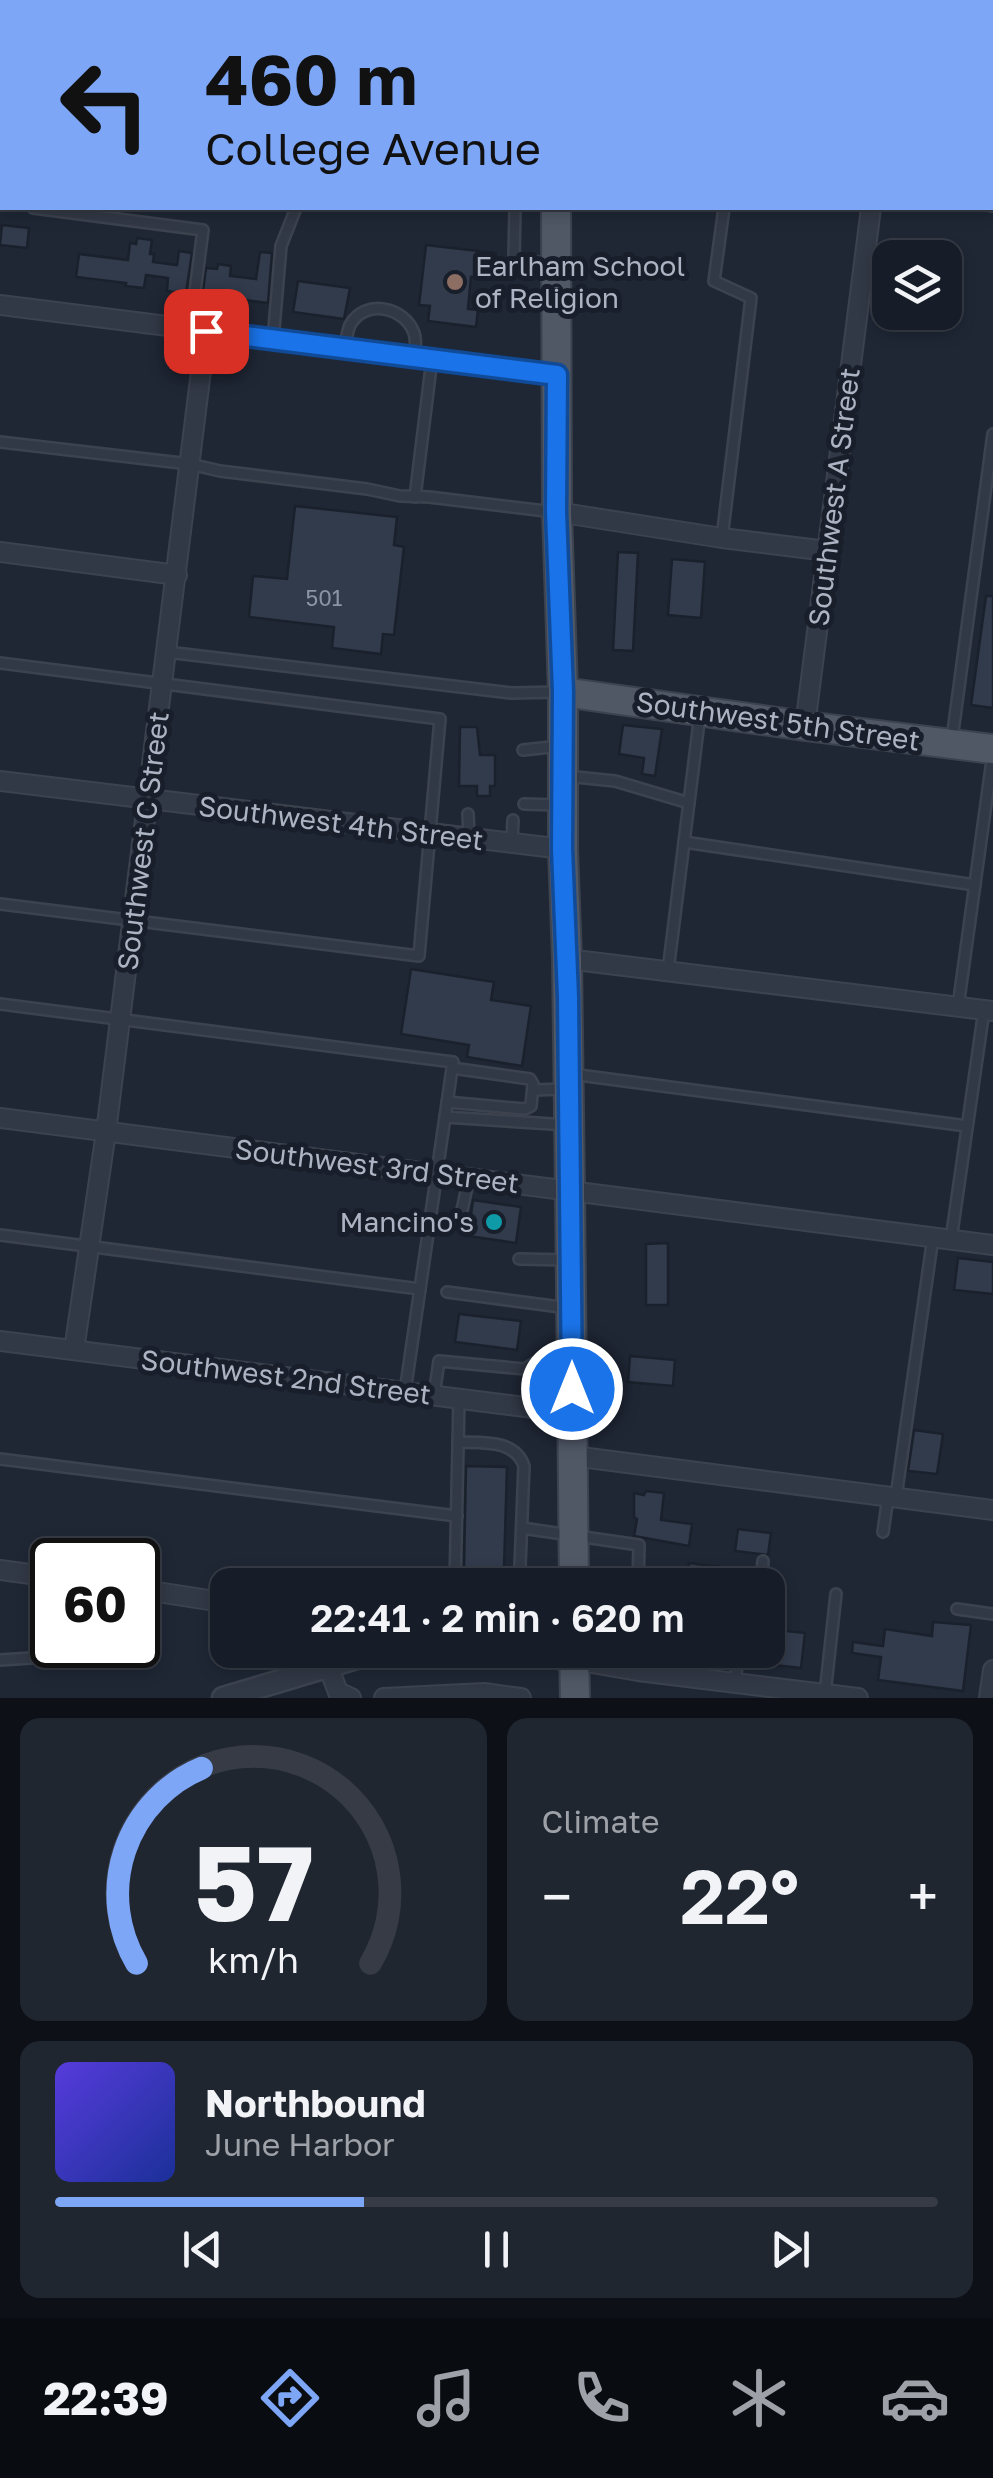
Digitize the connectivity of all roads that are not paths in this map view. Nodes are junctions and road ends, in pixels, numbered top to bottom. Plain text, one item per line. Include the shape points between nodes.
1 (48, 210) edge
2 (295, 210) edge
3 (514, 210) edge
4 (556, 210) edge
5 (724, 210) edge
6 (870, 210) edge
7 (556, 265) junction
8 (0, 305) edge
9 (198, 330) junction
10 (273, 340) junction
11 (344, 349) junction
12 (423, 358) junction
13 (557, 375) junction
14 (993, 434) edge
15 (0, 442) edge
16 (190, 464) junction
17 (415, 497) junction
18 (556, 512) junction
19 (722, 538) junction
20 (827, 551) junction
21 (0, 552) edge
22 (177, 575) junction
23 (167, 652) junction
24 (0, 662) edge
25 (163, 683) junction
26 (563, 692) junction
27 (700, 711) junction
28 (805, 726) junction
29 (952, 744) junction
30 (563, 746) junction
31 (523, 750) dead end
32 (993, 751) edge
33 (0, 781) edge
34 (563, 790) junction
35 (148, 800) junction
36 (689, 803) junction
37 (524, 804) dead end
38 (468, 814) dead end
39 (513, 820) dead end
40 (430, 834) junction
41 (469, 838) junction
42 (684, 842) junction
43 (512, 843) junction
44 (562, 849) junction
45 (975, 885) junction
46 (0, 904) edge
47 (133, 920) junction
48 (567, 959) junction
49 (668, 971) junction
50 (0, 1004) edge
51 (958, 1007) junction
52 (988, 1011) edge
53 (120, 1020) junction
54 (452, 1068) junction
55 (568, 1082) junction
56 (532, 1090) junction
57 (447, 1102) junction
58 (445, 1117) junction
59 (0, 1118) edge
60 (569, 1126) junction
61 (967, 1126) junction
62 (106, 1132) junction
63 (437, 1174) junction
64 (469, 1178) junction
65 (570, 1191) junction
66 (460, 1224) dead end
67 (0, 1235) edge
68 (942, 1238) junction
69 (993, 1245) edge
70 (89, 1246) junction
71 (519, 1259) dead end
72 (571, 1260) junction
73 (420, 1289) junction
74 (447, 1292) dead end
75 (571, 1308) junction
76 (0, 1341) edge
77 (74, 1350) junction
78 (571, 1365) junction
79 (405, 1392) junction
80 (434, 1396) junction
81 (459, 1399) junction
82 (572, 1413) junction
83 (458, 1442) junction
84 (573, 1456) junction
85 (0, 1459) edge
86 (892, 1497) junction
87 (993, 1510) edge
88 (458, 1516) junction
89 (522, 1528) junction
90 (884, 1532) dead end
91 (574, 1536) junction
92 (763, 1561) dead end
93 (456, 1568) edge
94 (519, 1568) edge
95 (574, 1568) edge
96 (638, 1568) edge
97 (762, 1568) edge
98 (0, 1570) edge
99 (30, 1573) edge
100 (160, 1592) edge
101 (836, 1594) dead end
102 (210, 1600) edge
103 (956, 1609) dead end
104 (993, 1614) edge
105 (30, 1658) edge
106 (0, 1660) edge
107 (300, 1668) edge
108 (329, 1668) edge
109 (574, 1668) edge
110 (630, 1668) edge
111 (656, 1668) edge
112 (736, 1668) edge
113 (993, 1670) edge
114 (656, 1674) junction
115 (735, 1683) junction
116 (824, 1694) junction
117 (223, 1698) edge
118 (350, 1698) edge
119 (384, 1698) edge
120 (521, 1698) edge
121 (575, 1698) edge
122 (858, 1698) edge
123 (989, 1698) edge

1 - 9 lane via 202,230
2 - 10 lane via 282,246
3 - 7 lane via 514,258
4 - 7 main road
5 - 19 lane via 714,280 751,298
6 - 20 street, Southwest A Street
7 - 13 main road
8 - 9 street
9 - 10 street
9 - 16 street, Southwest C Street
10 - 11 street
11 - 12 street
11 - 12 lane via 350,325 362,312 386,309 414,331
12 - 13 street
12 - 17 lane
13 - 18 main road
14 - 29 lane
15 - 16 lane
16 - 17 lane
16 - 22 street, Southwest C Street
17 - 18 lane
18 - 19 street
18 - 26 main road
19 - 20 street
20 - 28 street, Southwest A Street
21 - 22 street
22 - 23 street, Southwest C Street
23 - 25 street, Southwest C Street
23 - 26 lane via 511,693
24 - 25 lane
25 - 35 street, Southwest C Street
25 - 40 lane via 440,719
26 - 27 main road, Southwest 5th Street
26 - 30 main road
27 - 28 main road, Southwest 5th Street
27 - 36 lane
28 - 29 main road, Southwest 5th Street
29 - 32 main road, Southwest 5th Street
30 - 31 lane
30 - 34 main road
32 - 45 lane
33 - 35 street, Southwest 4th Street
34 - 36 lane via 599,778
34 - 37 lane
34 - 44 main road
35 - 40 street, Southwest 4th Street
35 - 47 street, Southwest C Street
36 - 42 lane
38 - 41 lane
39 - 43 lane
40 - 41 street, Southwest 4th Street
40 - 47 lane via 420,956
41 - 43 street, Southwest 4th Street
42 - 45 lane
42 - 49 lane
43 - 44 street, Southwest 4th Street
44 - 48 main road
45 - 51 lane
46 - 47 lane
47 - 53 street, Southwest C Street
48 - 49 street
48 - 55 main road
49 - 51 street
50 - 53 lane
51 - 52 street
52 - 61 lane
53 - 54 lane via 453,1062
53 - 62 street, Southwest C Street
54 - 56 lane via 527,1078
54 - 57 lane
55 - 56 lane
55 - 60 main road
55 - 61 lane
56 - 57 lane via 527,1109
57 - 58 lane
58 - 60 lane
58 - 63 lane
59 - 62 street, Southwest 3rd Street
60 - 65 main road
61 - 68 lane
62 - 63 street, Southwest 3rd Street
62 - 70 street, Southwest C Street
63 - 64 street, Southwest 3rd Street
63 - 73 lane
64 - 65 street, Southwest 3rd Street
64 - 66 lane
65 - 68 street, Southwest 3rd Street
65 - 72 main road
67 - 70 lane
68 - 69 street, Southwest 3rd Street
68 - 86 lane
70 - 73 lane
70 - 77 street, Southwest C Street
71 - 72 lane
72 - 75 main road
73 - 79 lane
74 - 75 lane
75 - 78 main road
76 - 77 street, Southwest 2nd Street
77 - 79 street, Southwest 2nd Street
78 - 80 lane via 525,1369 439,1361
78 - 82 main road
79 - 80 street, Southwest 2nd Street
80 - 81 street, Southwest 2nd Street
81 - 82 street, Southwest 2nd Street
81 - 83 lane
82 - 84 main road
83 - 88 lane
83 - 89 lane via 504,1445 520,1456
84 - 86 street
84 - 91 main road
85 - 88 lane
86 - 87 street
86 - 90 lane
88 - 93 lane
89 - 91 lane
89 - 94 lane
91 - 95 main road
91 - 96 lane via 639,1545
92 - 97 lane
98 - 99 street
100 - 102 street
101 - 116 lane
103 - 104 lane
105 - 106 lane
107 - 117 street
108 - 118 street via 338,1692
109 - 121 main road
110 - 114 street
111 - 114 lane
112 - 115 lane
113 - 123 street
114 - 115 street
115 - 116 street
116 - 122 street
119 - 120 street

